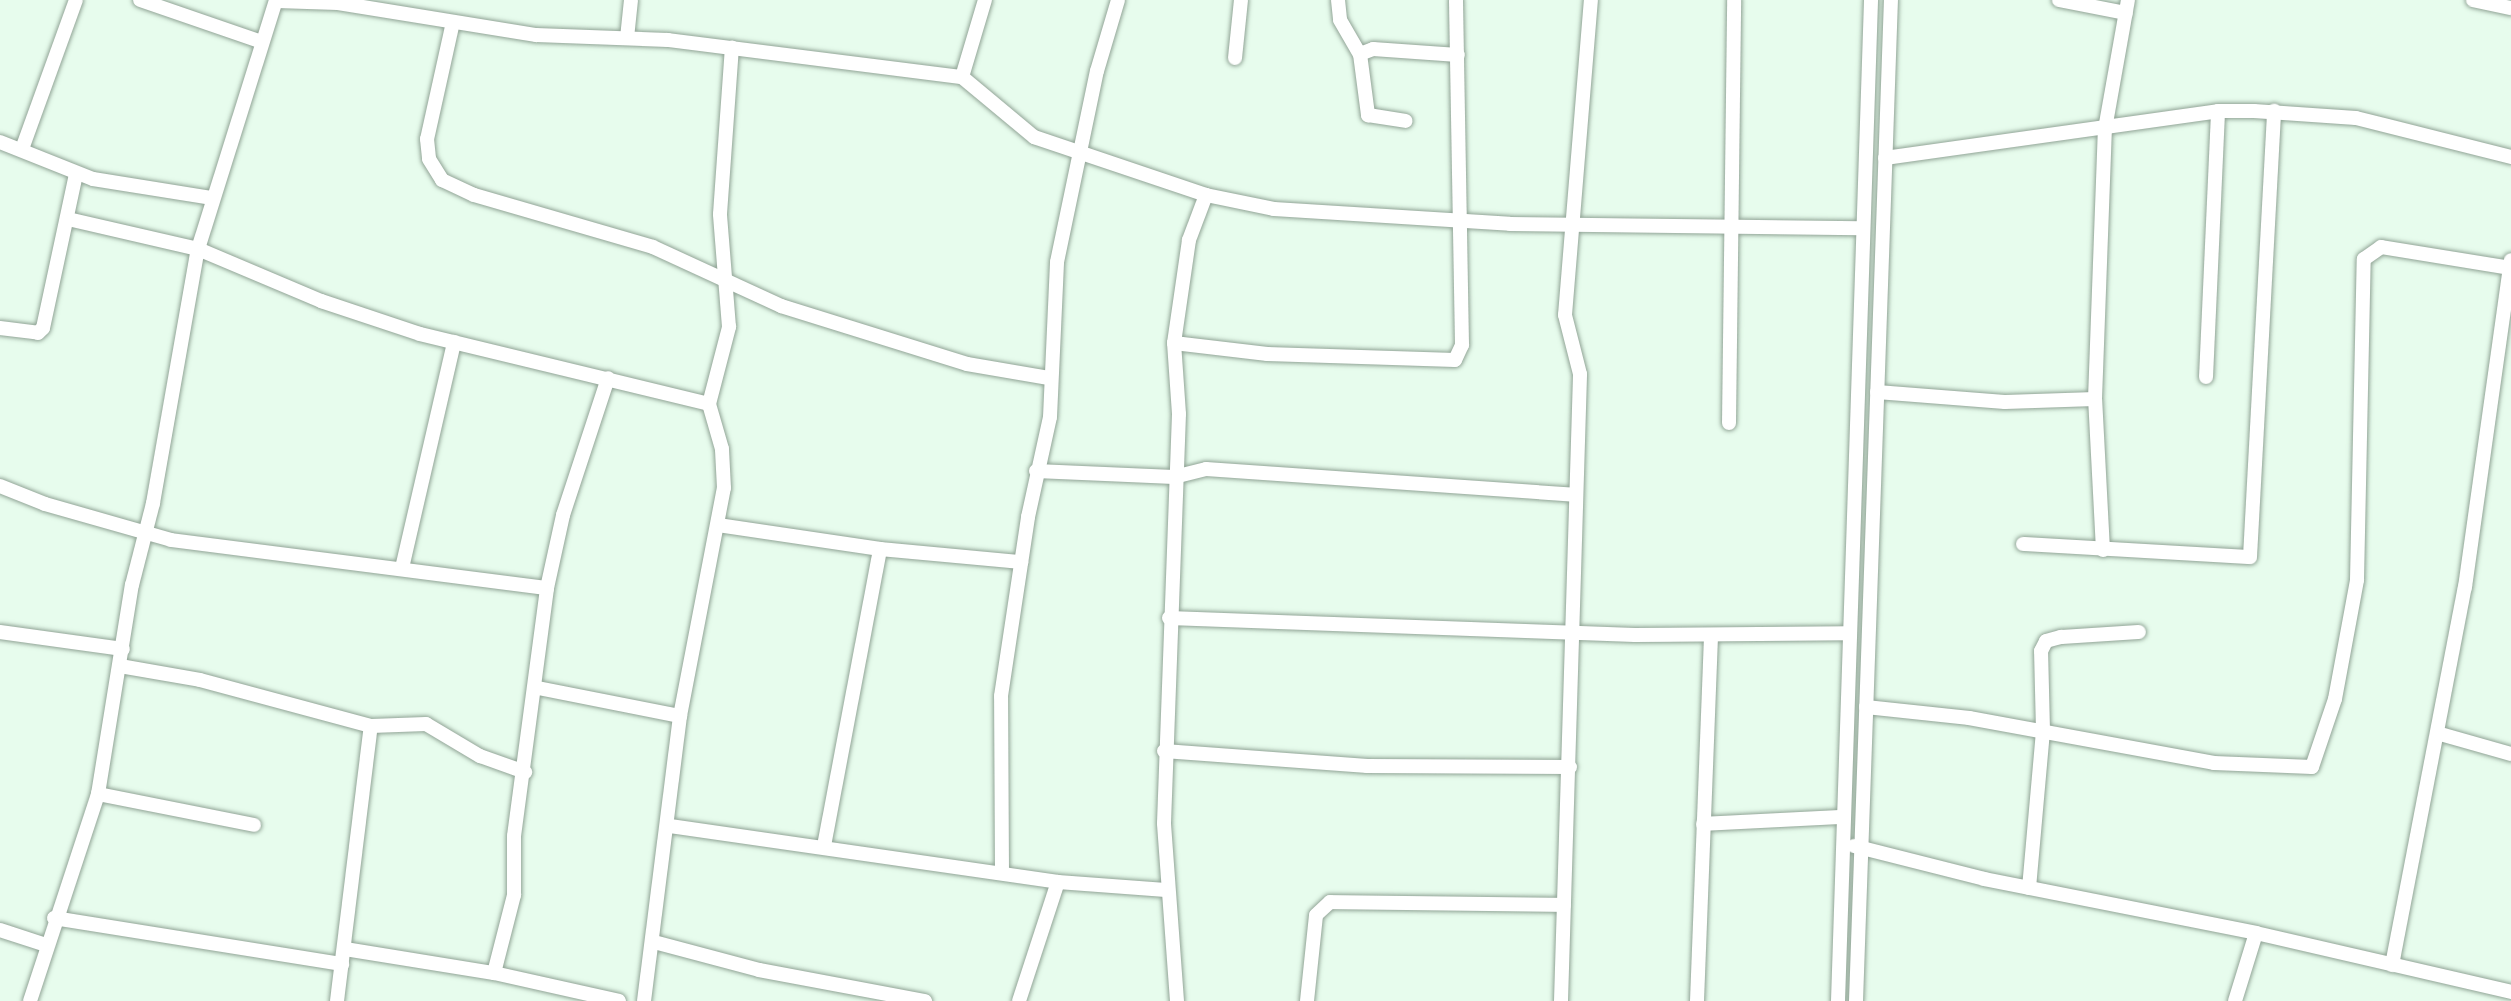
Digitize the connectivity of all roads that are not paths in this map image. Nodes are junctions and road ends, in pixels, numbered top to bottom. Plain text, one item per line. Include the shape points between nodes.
1 (76, 0) edge
2 (140, 0) edge
3 (631, 0) edge
4 (985, 0) edge
5 (1118, 0) edge
6 (1241, 0) edge
7 (1338, 0) edge
8 (1456, 0) edge
9 (1591, 0) edge
10 (1734, 0) edge
11 (1871, 0) edge
12 (1891, 0) edge
13 (2059, 0) edge
14 (2473, 0) edge
15 (277, 1) edge
16 (2127, 6) edge
17 (2511, 8) edge
18 (453, 22) junction
19 (627, 38) junction
20 (262, 42) junction
21 (732, 47) junction
22 (1360, 54) junction
23 (1458, 55) junction
24 (1235, 58) dead end
25 (962, 77) junction
26 (2218, 111) junction
27 (2274, 111) junction
28 (1406, 121) dead end
29 (2105, 129) junction
30 (0, 142) edge
31 (22, 149) junction
32 (1079, 149) junction
33 (2511, 157) edge
34 (1885, 158) junction
35 (76, 174) junction
36 (1206, 195) junction
37 (212, 198) junction
38 (68, 219) junction
39 (1457, 222) junction
40 (1732, 223) junction
41 (1571, 224) junction
42 (1861, 228) junction
43 (198, 249) junction
44 (2510, 265) edge
45 (724, 276) junction
46 (0, 328) edge
47 (454, 342) junction
48 (1174, 343) junction
49 (2206, 377) dead end
50 (608, 378) junction
51 (1049, 378) junction
52 (1877, 392) junction
53 (2095, 399) junction
54 (709, 404) junction
55 (1729, 423) dead end
56 (1036, 471) junction
57 (1174, 477) junction
58 (0, 486) edge
59 (1574, 495) junction
60 (718, 525) junction
61 (144, 534) junction
62 (2023, 544) dead end
63 (880, 549) junction
64 (2103, 550) junction
65 (1021, 562) junction
66 (402, 568) junction
67 (547, 588) junction
68 (1169, 618) junction
69 (0, 632) edge
70 (1575, 632) junction
71 (2139, 632) dead end
72 (1848, 633) junction
73 (1711, 637) junction
74 (123, 649) junction
75 (120, 666) junction
76 (538, 688) junction
77 (1866, 707) junction
78 (680, 716) junction
79 (371, 726) junction
80 (2043, 731) junction
81 (2440, 734) junction
82 (1164, 751) junction
83 (2511, 754) edge
84 (1570, 767) junction
85 (525, 772) junction
86 (98, 794) junction
87 (1843, 817) junction
88 (1703, 824) junction
89 (254, 825) dead end
90 (670, 826) junction
91 (1842, 843) junction
92 (824, 846) junction
93 (1860, 847) junction
94 (1002, 873) junction
95 (1058, 882) junction
96 (2029, 888) junction
97 (1166, 890) junction
98 (1564, 905) junction
99 (54, 918) junction
100 (0, 930) edge
101 (2256, 933) junction
102 (654, 942) junction
103 (46, 945) junction
104 (343, 956) junction
105 (2392, 965) junction
106 (494, 973) junction
107 (2511, 992) edge
108 (30, 1001) edge
109 (337, 1001) edge
110 (619, 1001) edge
111 (644, 1001) edge
112 (925, 1001) edge
113 (1019, 1001) edge
114 (1177, 1001) edge
115 (1307, 1001) edge
116 (1561, 1001) edge
117 (1697, 1001) edge
118 (1838, 1001) edge
119 (1856, 1001) edge
120 (2235, 1001) edge

1 - 31 street
2 - 20 street
3 - 19 street
4 - 25 street
5 - 32 street
6 - 24 street
7 - 22 street via 1340,20
8 - 23 street
9 - 41 street
10 - 40 street
11 - 42 street
12 - 34 street
13 - 16 street
14 - 17 street
15 - 18 street via 338,3
15 - 20 street
16 - 29 street
18 - 19 street via 536,35
18 - 45 street via 427,139 429,159 442,180 474,195 611,232
19 - 21 street
20 - 37 street
21 - 25 street
21 - 45 street via 720,214
22 - 23 street via 1373,49
22 - 28 street via 1369,116
23 - 39 street
25 - 32 street via 1034,137
26 - 27 street
26 - 29 street
26 - 49 street via 2209,209
27 - 33 street via 2356,118
27 - 64 street via 2250,557
29 - 34 street
29 - 53 street
30 - 31 street
31 - 35 street
32 - 36 street
32 - 51 street via 1057,262
34 - 52 street
35 - 37 street
35 - 38 street
36 - 39 street via 1303,213
36 - 48 street via 1189,240
37 - 43 street
38 - 43 street
38 - 46 street via 43,328 38,333
39 - 41 street
39 - 48 street via 1462,345 1455,360 1267,354
40 - 41 street
40 - 42 street
40 - 55 street
41 - 59 street via 1565,315 1580,374
42 - 72 street
43 - 47 street via 321,301
43 - 61 street
44 - 80 street via 2381,247 2364,259 2357,580 2335,699 2312,767 2214,763
44 - 81 street
45 - 51 street via 781,306 967,364
45 - 54 street via 729,327
47 - 50 street
47 - 66 street
48 - 57 street via 1179,414
50 - 54 street
50 - 67 street via 563,515
51 - 56 street via 1050,417
52 - 53 street via 2005,402
52 - 77 street
53 - 64 street
54 - 60 street via 724,467
56 - 57 street
56 - 65 street
57 - 59 street via 1206,469
57 - 68 street
58 - 61 street
59 - 70 street
60 - 63 street
60 - 78 street
61 - 66 street
61 - 74 street
62 - 64 street
63 - 65 street
63 - 92 street
65 - 94 street via 1001,696
66 - 67 street
67 - 76 street
68 - 70 street
68 - 82 street
69 - 74 street
70 - 73 street
70 - 84 street
71 - 80 street via 2046,641 2040,664
72 - 73 street
72 - 87 street
73 - 88 street
74 - 75 street
75 - 79 street via 215,683
75 - 86 street
76 - 78 street
76 - 85 street
77 - 80 street
77 - 93 street
78 - 90 street
79 - 85 street via 426,724 480,756
79 - 104 street
80 - 96 street
81 - 83 street
81 - 105 street
82 - 84 street via 1444,769
82 - 97 street
84 - 98 street
85 - 106 street via 514,836 514,895
86 - 89 street
86 - 99 street
87 - 88 street
87 - 91 street
88 - 117 street
90 - 92 street
90 - 102 street
91 - 93 street
91 - 118 street
92 - 94 street
93 - 96 street
93 - 119 street
94 - 95 street
95 - 97 street
95 - 113 street
96 - 101 street
97 - 114 street
98 - 115 street via 1330,902 1320,907 1314,924
98 - 116 street
99 - 103 street
99 - 104 street
100 - 103 street
101 - 105 street
101 - 120 street
102 - 111 street
102 - 112 street via 759,970
103 - 108 street
104 - 106 street
104 - 109 street
105 - 107 street
106 - 110 street

